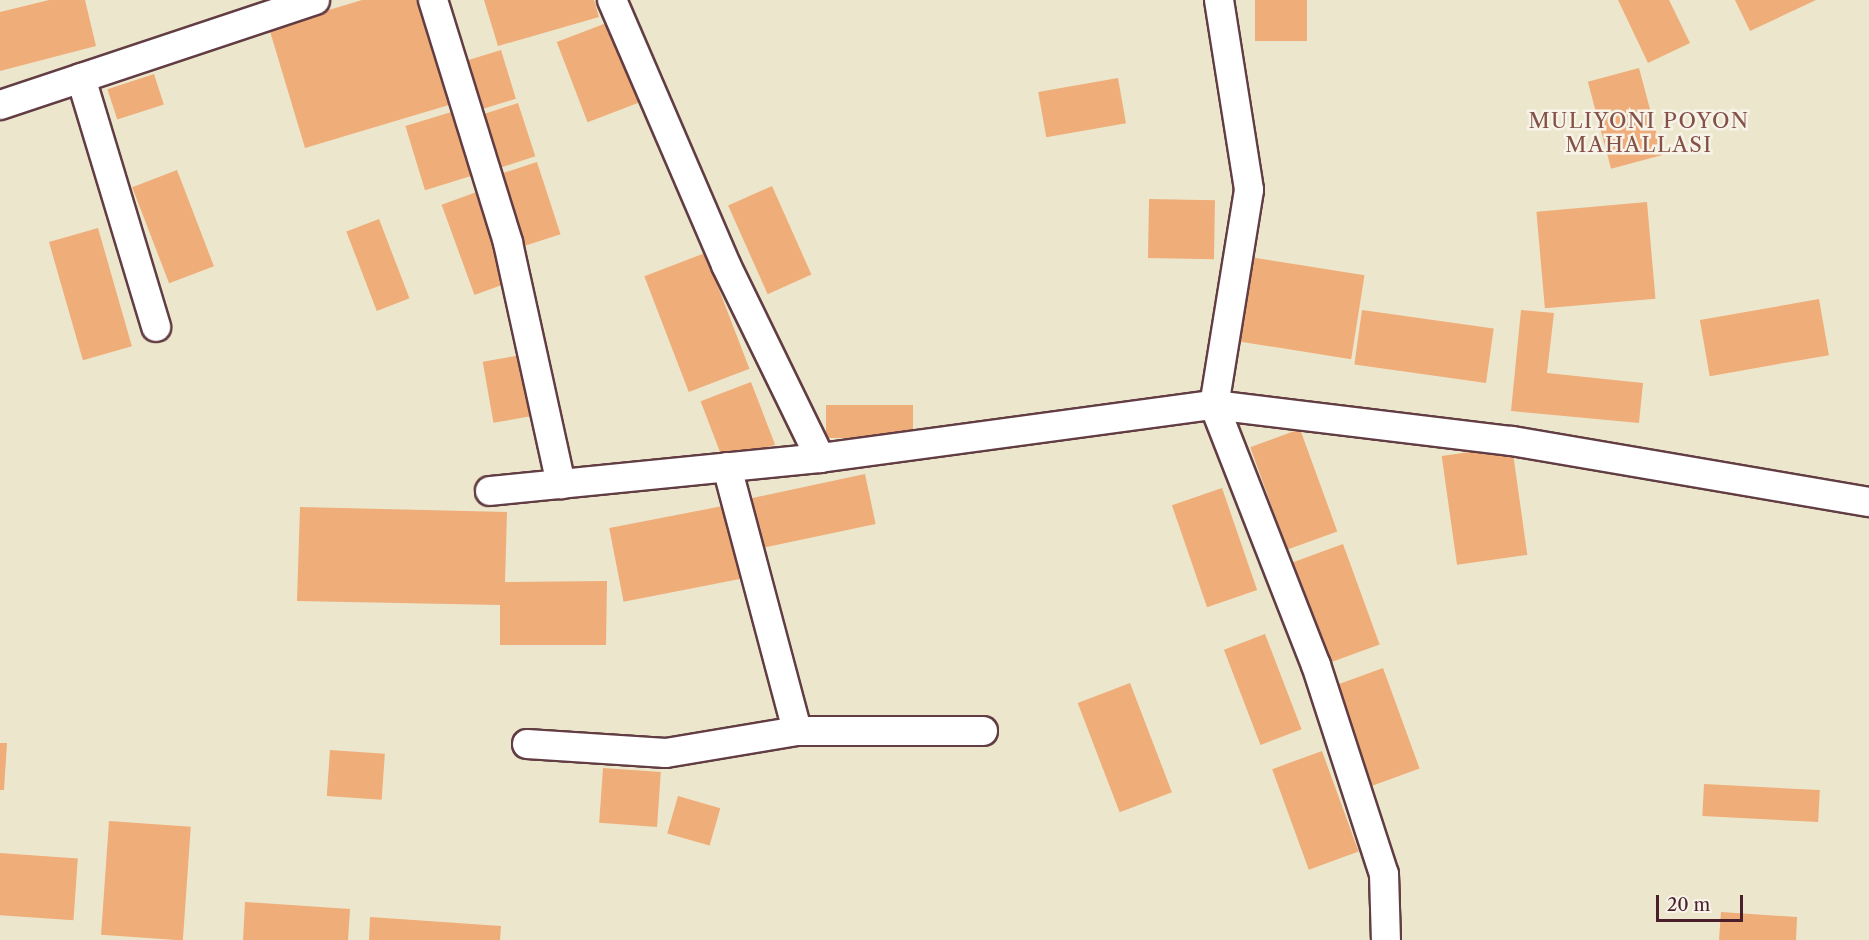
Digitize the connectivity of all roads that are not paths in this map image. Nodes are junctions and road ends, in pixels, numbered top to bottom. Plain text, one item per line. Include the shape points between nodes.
1 (315, 0) edge
2 (433, 0) edge
3 (612, 0) edge
4 (1220, 0) edge
5 (255, 9) edge
6 (81, 78) junction
7 (0, 105) edge
8 (156, 327) dead end
9 (1214, 405) junction
10 (820, 458) junction
11 (727, 467) junction
12 (561, 484) junction
13 (490, 491) dead end
14 (1869, 502) edge
15 (797, 731) junction
16 (983, 731) dead end
17 (527, 744) dead end
18 (1386, 940) edge

1 - 5 street
2 - 12 street via 508,243
3 - 10 street via 726,265
4 - 9 street via 1249,190
5 - 6 street
6 - 7 street
6 - 8 street
9 - 10 street
9 - 14 street via 1512,441
9 - 18 street via 1316,664 1384,874
10 - 11 street
11 - 12 street
11 - 15 street
12 - 13 street
15 - 16 street
15 - 17 street via 666,753

